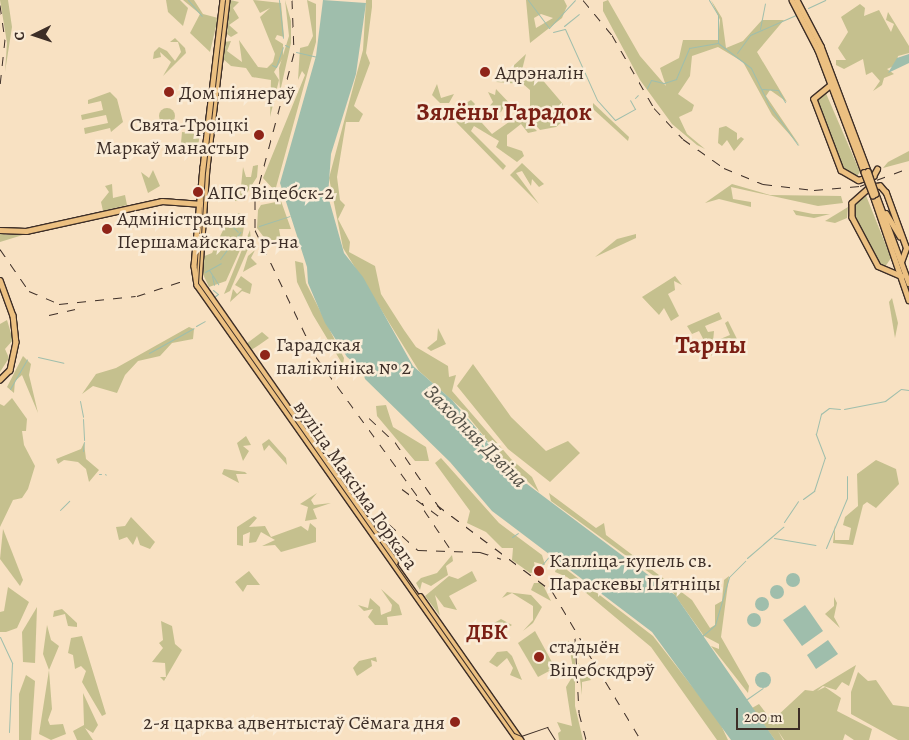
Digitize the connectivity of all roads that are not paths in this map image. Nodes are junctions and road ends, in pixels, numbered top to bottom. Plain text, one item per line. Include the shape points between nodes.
1 (223, 0) edge
2 (227, 0) edge
3 (792, 0) edge
4 (797, 0) edge
5 (831, 85) junction
6 (877, 169) dead end
7 (866, 171) junction
8 (874, 194) junction
9 (880, 202) junction
10 (201, 204) junction
11 (0, 230) edge
12 (898, 230) junction
13 (892, 250) junction
14 (902, 262) junction
15 (888, 269) junction
16 (902, 276) junction
17 (0, 280) edge
18 (909, 283) edge
19 (909, 300) edge
20 (0, 380) edge
21 (519, 740) edge

1 - 10 main road, вуліца Максіма Горкага
2 - 10 main road, вуліца Максіма Горкага
3 - 5 main road
4 - 7 main road via 821,46
5 - 6 main road via 817,92 815,102 841,170 858,180 873,176
5 - 7 main road
7 - 8 main road, bridge
8 - 9 main road
8 - 13 main road
9 - 12 main road
9 - 14 main road
10 - 11 main road via 162,201 26,231
10 - 21 main road, вуліца Максіма Горкага via 198,273 205,295
12 - 14 main road via 903,242
12 - 15 main road via 880,186 870,187 852,203 852,217 878,266
13 - 15 main road via 893,264
13 - 16 main road
14 - 18 main road
15 - 16 main road
16 - 19 main road
17 - 20 main road via 13,315 16,342 10,370

